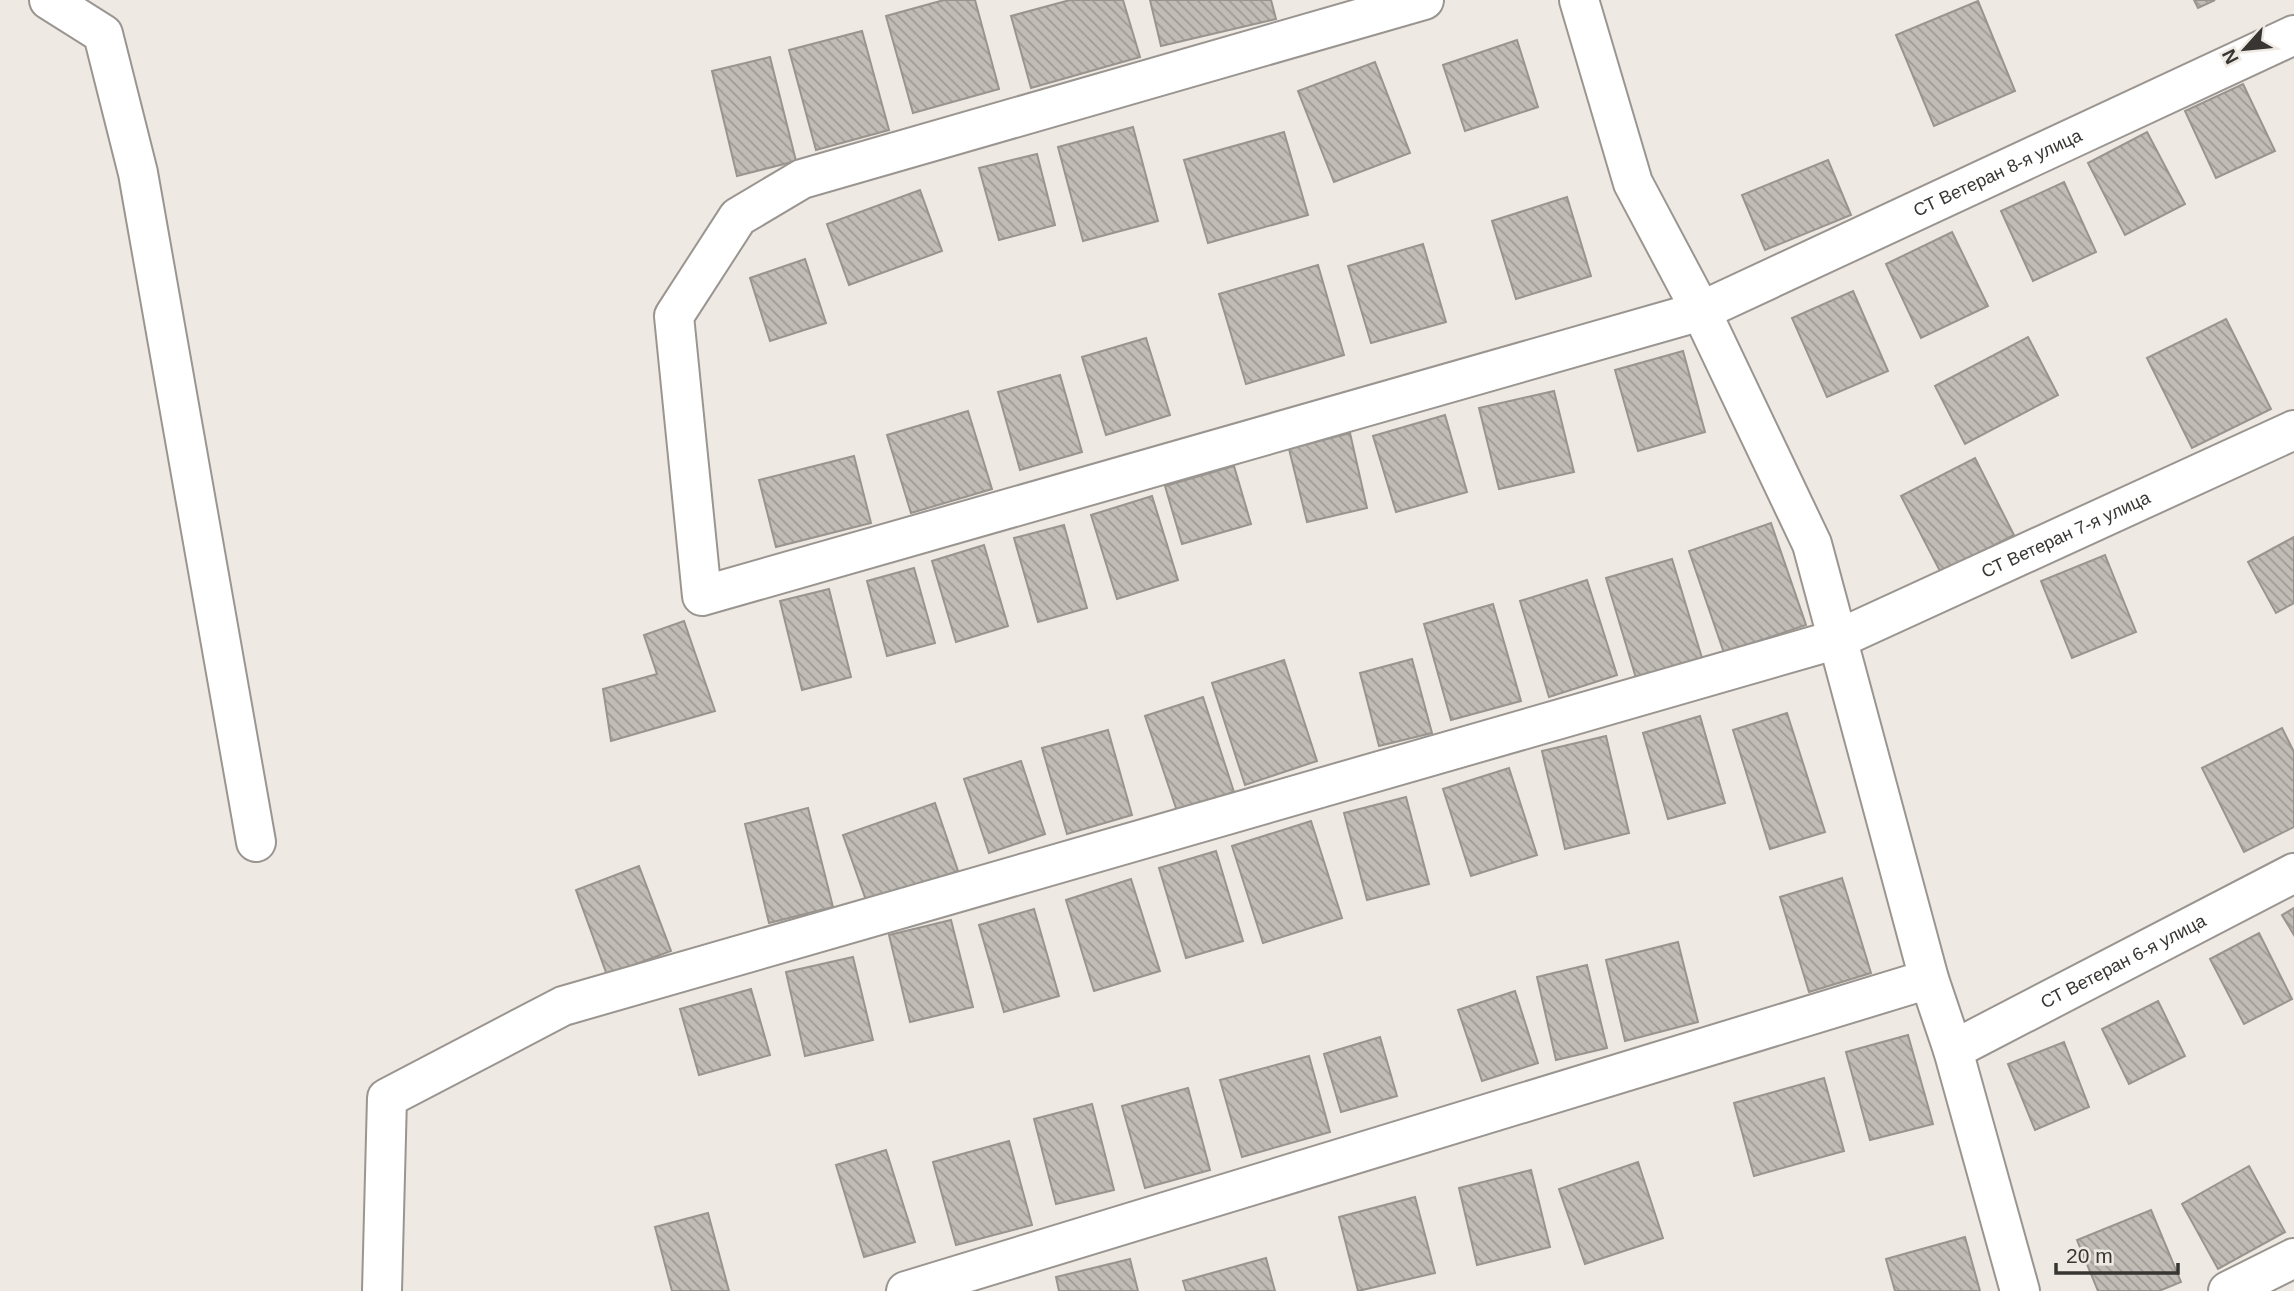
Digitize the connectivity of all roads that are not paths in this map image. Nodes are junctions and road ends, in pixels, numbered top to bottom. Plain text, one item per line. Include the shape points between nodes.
1 (50, 0) edge
2 (1424, 0) edge
3 (1579, 0) edge
4 (2294, 35) edge
5 (1701, 311) junction
6 (2294, 430) edge
7 (1838, 639) junction
8 (256, 842) dead end
9 (2294, 873) edge
10 (1929, 979) junction
11 (1953, 1050) junction
12 (2294, 1258) edge
13 (382, 1291) edge
14 (906, 1291) edge
15 (2020, 1291) edge
16 (2228, 1291) edge

1 - 8 street via 103,34 138,173
2 - 5 street, СТ Ветеран 8-я улица via 802,179 738,217 674,316 702,596
3 - 5 street via 1633,183
4 - 5 street, СТ Ветеран 8-я улица
5 - 7 street via 1812,544
6 - 7 street, СТ Ветеран 7-я улица
7 - 10 street
7 - 13 street, СТ Ветеран 7-я улица via 563,1006 387,1098
9 - 11 street, СТ Ветеран 6-я улица
10 - 11 street
10 - 14 street
11 - 15 street
12 - 16 street

